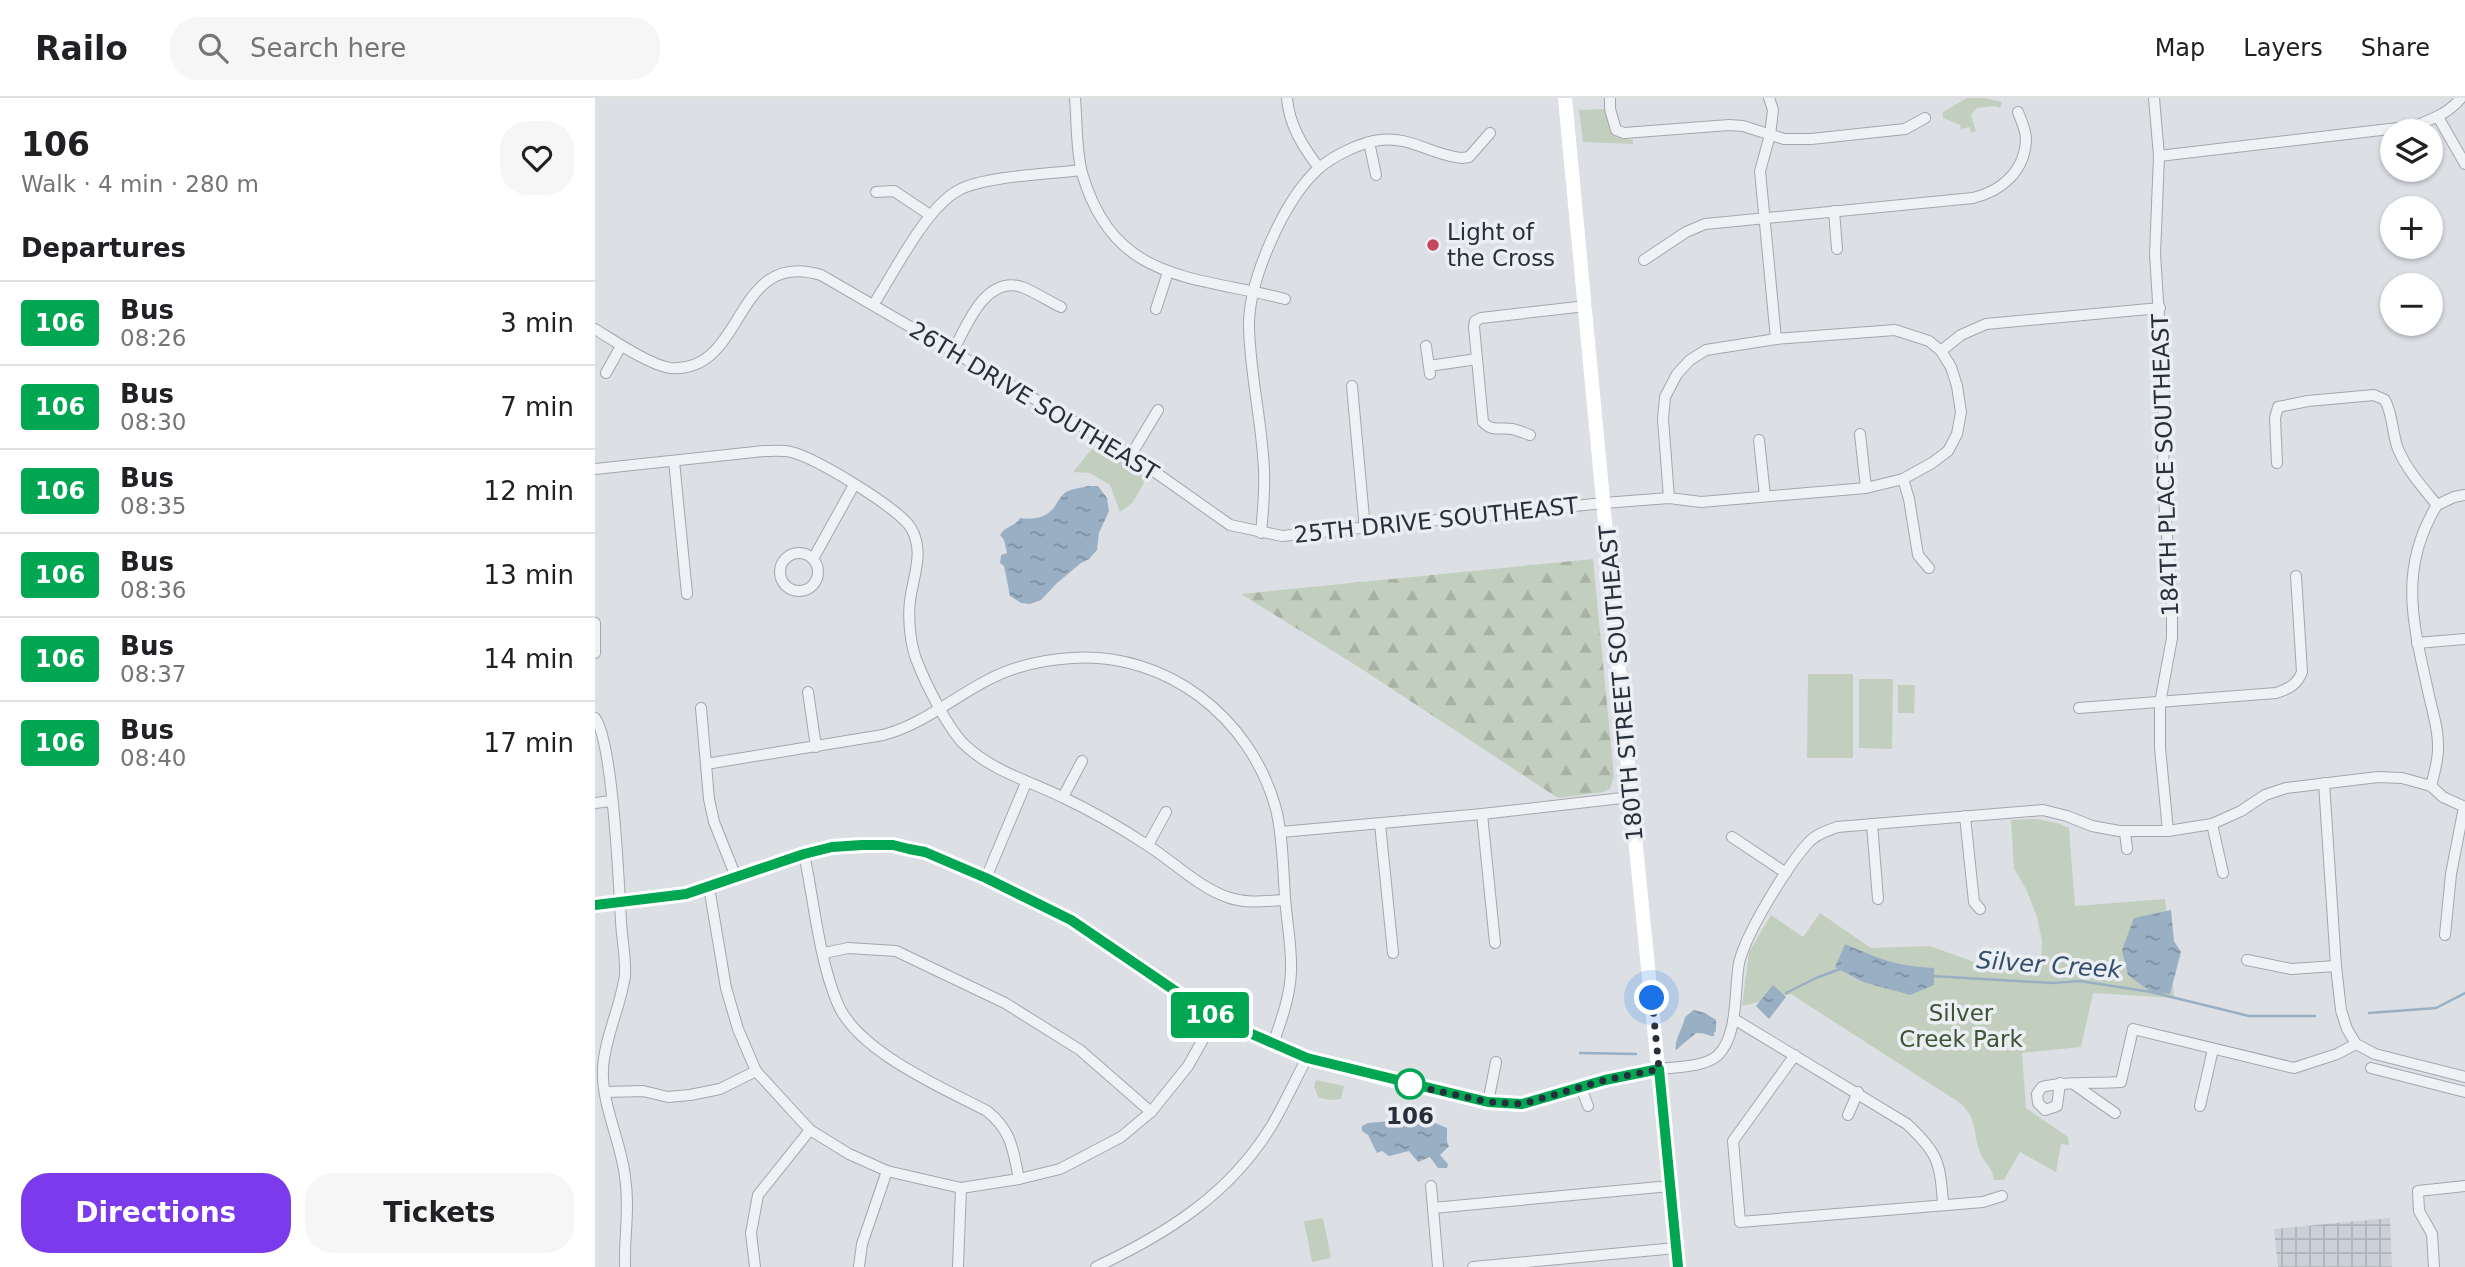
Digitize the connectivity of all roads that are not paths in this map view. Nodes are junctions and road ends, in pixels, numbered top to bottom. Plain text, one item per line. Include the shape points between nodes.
1 (1075, 98) edge
2 (1287, 98) edge
3 (1566, 98) edge
4 (1610, 98) edge
5 (1769, 98) edge
6 (2154, 98) edge
7 (2461, 98) edge
8 (2018, 111) dead end
9 (2438, 117) junction
10 (1925, 118) dead end
11 (1490, 133) dead end
12 (1770, 135) junction
13 (1369, 142) junction
14 (2159, 156) junction
15 (2465, 164) edge
16 (1319, 168) junction
17 (1081, 170) junction
18 (1376, 175) dead end
19 (876, 192) dead end
20 (1834, 211) junction
21 (930, 215) junction
22 (1765, 218) junction
23 (1837, 250) dead end
24 (1644, 260) dead end
25 (1168, 272) junction
26 (1252, 290) junction
27 (1285, 299) dead end
28 (873, 305) junction
29 (1585, 306) junction
30 (1061, 307) dead end
31 (2159, 308) junction
32 (1156, 309) dead end
33 (595, 329) edge
34 (1776, 339) junction
35 (621, 346) junction
36 (1426, 346) dead end
37 (1941, 351) junction
38 (951, 352) junction
39 (1477, 359) junction
40 (606, 373) dead end
41 (1352, 386) dead end
42 (1158, 410) dead end
43 (1860, 434) dead end
44 (1530, 435) dead end
45 (1759, 440) dead end
46 (1132, 455) junction
47 (674, 461) junction
48 (2277, 463) dead end
49 (595, 469) edge
50 (1903, 479) junction
51 (854, 485) junction
52 (1867, 488) junction
53 (2465, 495) edge
54 (1765, 496) junction
55 (1669, 498) junction
56 (1604, 503) junction
57 (2437, 505) junction
58 (1365, 529) junction
59 (1261, 533) junction
60 (813, 559) dead end
61 (1929, 568) dead end
62 (2296, 576) dead end
63 (687, 594) dead end
64 (595, 624) edge
65 (2465, 639) edge
66 (2417, 643) junction
67 (595, 653) edge
68 (808, 692) dead end
69 (2160, 703) junction
70 (701, 708) dead end
71 (2079, 708) dead end
72 (941, 710) junction
73 (595, 718) edge
74 (816, 747) junction
75 (1082, 761) dead end
76 (706, 764) junction
77 (1026, 783) junction
78 (2324, 783) junction
79 (2431, 786) junction
80 (1063, 797) junction
81 (1631, 797) junction
82 (611, 801) junction
83 (595, 803) edge
84 (2464, 807) edge
85 (1166, 812) dead end
86 (1482, 814) junction
87 (1965, 816) junction
88 (1380, 824) junction
89 (1872, 824) junction
90 (2212, 824) junction
91 (2168, 831) junction
92 (1281, 832) junction
93 (2125, 832) junction
94 (1732, 837) dead end
95 (1148, 845) junction
96 (2127, 849) dead end
97 (804, 854) junction
98 (1786, 873) junction
99 (2223, 873) dead end
100 (736, 877) junction
101 (986, 878) junction
102 (709, 887) junction
103 (1285, 900) junction
104 (1878, 900) dead end
105 (620, 902) junction
106 (595, 905) edge
107 (1980, 909) dead end
108 (2445, 935) dead end
109 (1495, 943) dead end
110 (824, 953) junction
111 (1393, 953) dead end
112 (2246, 960) dead end
113 (2336, 966) junction
114 (1215, 1018) junction
115 (1734, 1019) junction
116 (1273, 1044) junction
117 (2356, 1044) junction
118 (2213, 1049) junction
119 (1795, 1055) junction
120 (1307, 1058) junction
121 (1496, 1062) dead end
122 (2410, 1063) junction
123 (2371, 1068) dead end
124 (1659, 1069) junction
125 (756, 1071) junction
126 (2405, 1077) junction
127 (2465, 1077) edge
128 (2060, 1083) dead end
129 (2075, 1085) junction
130 (1581, 1087) junction
131 (606, 1092) junction
132 (2465, 1092) edge
133 (1858, 1093) junction
134 (1488, 1102) junction
135 (1588, 1106) dead end
136 (2200, 1106) dead end
137 (1151, 1112) junction
138 (2115, 1112) dead end
139 (1848, 1115) dead end
140 (810, 1130) junction
141 (887, 1171) junction
142 (1019, 1179) junction
143 (1431, 1186) dead end
144 (1670, 1186) junction
145 (2465, 1186) edge
146 (961, 1188) junction
147 (2002, 1196) dead end
148 (1943, 1203) junction
149 (1433, 1208) junction
150 (1676, 1248) junction
151 (625, 1267) edge
152 (755, 1267) edge
153 (859, 1267) edge
154 (958, 1267) edge
155 (1096, 1267) edge
156 (1438, 1267) edge
157 (1473, 1267) edge
158 (1678, 1267) edge
159 (2434, 1267) edge

1 - 17 street
2 - 16 street via 1292,124
3 - 29 street, 180TH STREET SOUTHEAST
4 - 12 street via 1616,130 1624,133 1729,125
5 - 12 street via 1773,110
6 - 14 street, 184TH PLACE SOUTHEAST
7 - 9 street
8 - 20 street via 2026,136 2023,158 2009,179 1988,195
9 - 14 street via 2389,130
9 - 15 street
10 - 12 street via 1905,129 1811,139
11 - 13 street via 1469,157 1462,158 1397,139
12 - 22 street via 1759,171
13 - 16 street
13 - 18 street
14 - 31 street, 184TH PLACE SOUTHEAST via 2155,254
16 - 26 street via 1295,196
17 - 21 street via 976,183 948,196
17 - 25 street via 1093,203 1119,243
19 - 21 street via 894,191
20 - 22 street
20 - 23 street
21 - 28 street
22 - 24 street via 1705,224
22 - 34 street
25 - 26 street
25 - 32 street
26 - 27 street
26 - 59 street via 1249,326 1264,468
28 - 35 street, 26TH DRIVE SOUTHEAST via 821,275 806,270 780,273 766,279 728,335 700,362 670,368
28 - 38 street, 26TH DRIVE SOUTHEAST
29 - 39 street via 1481,318 1474,327
29 - 56 street, 180TH STREET SOUTHEAST
30 - 38 street via 1020,286 993,290 981,301
31 - 37 street via 1986,324
31 - 69 street, 184TH PLACE SOUTHEAST via 2163,486 2172,598 2172,638
33 - 35 street
34 - 37 street via 1895,330 1929,341
34 - 55 street via 1706,350 1680,371 1665,397 1663,419
35 - 40 street
36 - 39 street via 1430,370
37 - 50 street, 25TH DRIVE SOUTHEAST via 1957,386 1961,412 1957,434 1948,451
38 - 46 street, 26TH DRIVE SOUTHEAST
39 - 44 street via 1483,422 1487,427
41 - 58 street
42 - 46 street
43 - 52 street
45 - 54 street
46 - 59 street, 26TH DRIVE SOUTHEAST via 1230,525
47 - 49 street
47 - 51 street via 789,451
47 - 63 street
48 - 57 street via 2278,407 2374,395 2385,400 2397,447
50 - 52 street, 25TH DRIVE SOUTHEAST
50 - 61 street via 1918,555
51 - 60 street
51 - 72 street via 897,512 911,529 918,566 910,627 915,657
52 - 54 street, 25TH DRIVE SOUTHEAST
53 - 57 street
54 - 55 street, 25TH DRIVE SOUTHEAST via 1702,502
55 - 56 street, 25TH DRIVE SOUTHEAST
56 - 58 street, 25TH DRIVE SOUTHEAST
56 - 81 street, 180TH STREET SOUTHEAST
57 - 66 street via 2423,527 2411,582
58 - 59 street, 25TH DRIVE SOUTHEAST via 1282,536
62 - 69 street via 2303,664 2298,681 2276,692
64 - 67 street
65 - 66 street
66 - 79 street via 2437,733
68 - 74 street
69 - 71 street
69 - 91 street, 184TH PLACE SOUTHEAST
70 - 76 street
72 - 74 street via 905,730
72 - 77 street via 963,743 985,763
72 - 92 street via 1019,667 1073,658 1138,665 1190,689 1219,710 1253,755
73 - 82 street via 604,741
74 - 76 street
75 - 80 street
76 - 100 street via 714,822
77 - 80 street
77 - 101 street
78 - 79 street via 2378,777
78 - 90 street via 2265,795
78 - 113 street
79 - 84 street
80 - 95 street
81 - 86 street
81 - 124 street, 180TH STREET SOUTHEAST
82 - 83 street
82 - 105 street
84 - 108 street
85 - 95 street
86 - 88 street
86 - 109 street
87 - 89 street
87 - 93 street via 2043,810
87 - 107 street via 1974,902
88 - 92 street
88 - 111 street
89 - 98 street via 1823,832 1810,840
89 - 104 street
90 - 91 street
90 - 99 street
91 - 93 street
92 - 103 street
93 - 96 street
94 - 98 street
95 - 103 street via 1199,883 1227,897
97 - 100 street
97 - 101 street via 832,847 893,845 925,852
97 - 110 street
98 - 115 street via 1744,946
100 - 102 street
101 - 114 street via 1071,920
102 - 105 street
102 - 125 street via 726,988
103 - 116 street via 1291,973
105 - 106 street
105 - 131 street via 625,974 606,1048
110 - 137 street via 848,948 896,951 1006,1003 1080,1050
110 - 142 street via 837,1004 856,1030 892,1060 1000,1121 1010,1137
112 - 113 street via 2291,969
113 - 117 street via 2341,1010
114 - 116 street
114 - 137 street via 1188,1066
115 - 119 street
115 - 124 street via 1716,1057
116 - 120 street
117 - 118 street via 2294,1068
117 - 122 street
118 - 129 street via 2133,1029 2121,1082
118 - 136 street
119 - 133 street
119 - 148 street via 1733,1141 1740,1222
120 - 134 street
120 - 155 street via 1272,1125 1224,1185 1183,1220
121 - 134 street
122 - 126 street
122 - 127 street
123 - 126 street
124 - 130 street
124 - 144 street, 180TH STREET SOUTHEAST
125 - 131 street via 720,1089 690,1096
125 - 140 street
126 - 132 street
128 - 129 street
129 - 138 street
130 - 134 street via 1522,1104
130 - 135 street
131 - 151 street via 629,1211
133 - 139 street
133 - 148 street via 1907,1124 1930,1145 1940,1168
137 - 142 street via 1093,1154 1060,1169
140 - 141 street
140 - 152 street via 758,1195 751,1233
141 - 146 street
141 - 153 street via 862,1244
142 - 146 street
143 - 149 street
144 - 149 street
144 - 150 street, 180TH STREET SOUTHEAST
145 - 159 street via 2418,1191 2419,1211 2432,1234
146 - 154 street
147 - 148 street via 1983,1202
149 - 156 street
150 - 157 street
150 - 158 street, 180TH STREET SOUTHEAST

